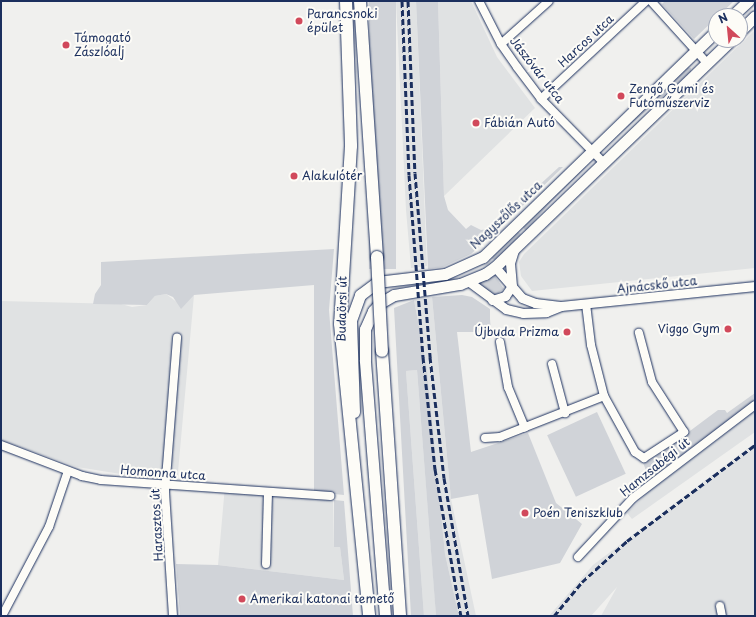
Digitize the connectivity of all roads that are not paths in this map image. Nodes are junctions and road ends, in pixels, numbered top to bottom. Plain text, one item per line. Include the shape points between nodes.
1 (346, 1) edge
2 (360, 1) edge
3 (479, 1) edge
4 (549, 1) edge
5 (748, 1) edge
6 (651, 2) edge
7 (741, 8) edge
8 (708, 39) edge
9 (501, 44) junction
10 (723, 48) edge
11 (696, 51) junction
12 (707, 63) junction
13 (541, 99) junction
14 (592, 151) junction
15 (604, 163) junction
16 (514, 250) junction
17 (466, 266) junction
18 (495, 267) junction
19 (468, 282) junction
20 (512, 286) junction
21 (755, 286) edge
22 (492, 300) junction
23 (586, 304) junction
24 (561, 306) junction
25 (638, 333) dead end
26 (177, 337) dead end
27 (500, 342) dead end
28 (552, 364) dead end
29 (604, 396) junction
30 (755, 405) edge
31 (565, 413) junction
32 (525, 428) junction
33 (484, 438) dead end
34 (1, 445) edge
35 (356, 466) junction
36 (68, 471) junction
37 (166, 485) junction
38 (268, 492) junction
39 (330, 496) dead end
40 (578, 557) dead end
41 (266, 564) dead end
42 (720, 606) dead end
43 (2, 616) edge
44 (173, 616) edge
45 (369, 616) edge
46 (385, 616) edge
47 (400, 616) edge
48 (722, 616) edge

1 - 35 main road, Budaörsi út via 351,146 340,324 348,422
2 - 47 main road, bridge
3 - 9 street, Jászóvár utca
4 - 9 street
5 - 7 main road
6 - 11 street
6 - 13 street, Harcos utca
8 - 11 main road, Nagyszőlős utca
9 - 13 street, Jászóvár utca
10 - 12 main road
11 - 12 street
11 - 14 main road, Nagyszőlős utca
12 - 15 main road
13 - 14 street, Jászóvár utca
14 - 15 street, Jászóvár utca
14 - 17 main road, Nagyszőlős utca via 483,256
15 - 16 main road
16 - 18 main road
16 - 20 street via 510,263
17 - 18 main road
17 - 35 main road, Nagyszőlős utca via 445,274 377,282 360,295 350,320
18 - 19 main road
18 - 20 street, Ajnácskő utca
19 - 22 street, Ajnácskő utca
19 - 46 main road, Budaörsi út via 404,291 387,298 376,307 368,320 364,342
20 - 22 street via 505,296
20 - 24 street, Ajnácskő utca via 528,302
21 - 23 street, Ajnácskő utca
22 - 24 street, Ajnácskő utca via 506,309 523,313 546,312
23 - 24 street, Ajnácskő utca
23 - 29 street via 591,345
25 - 29 street via 652,382 684,432 651,456 640,457 622,431
26 - 37 street, Harasztos út
27 - 32 street via 508,388
28 - 31 street
29 - 31 street
30 - 40 street, Hamzsabégi út via 633,498
31 - 32 street
32 - 33 street via 500,437
34 - 36 street, Homonna utca
35 - 45 main road, Budaörsi út
36 - 37 street, Homonna utca via 101,480
36 - 43 street via 49,527
37 - 38 street, Homonna utca
37 - 44 street, Harasztos út
38 - 39 street, Homonna utca
38 - 41 street
42 - 48 street

